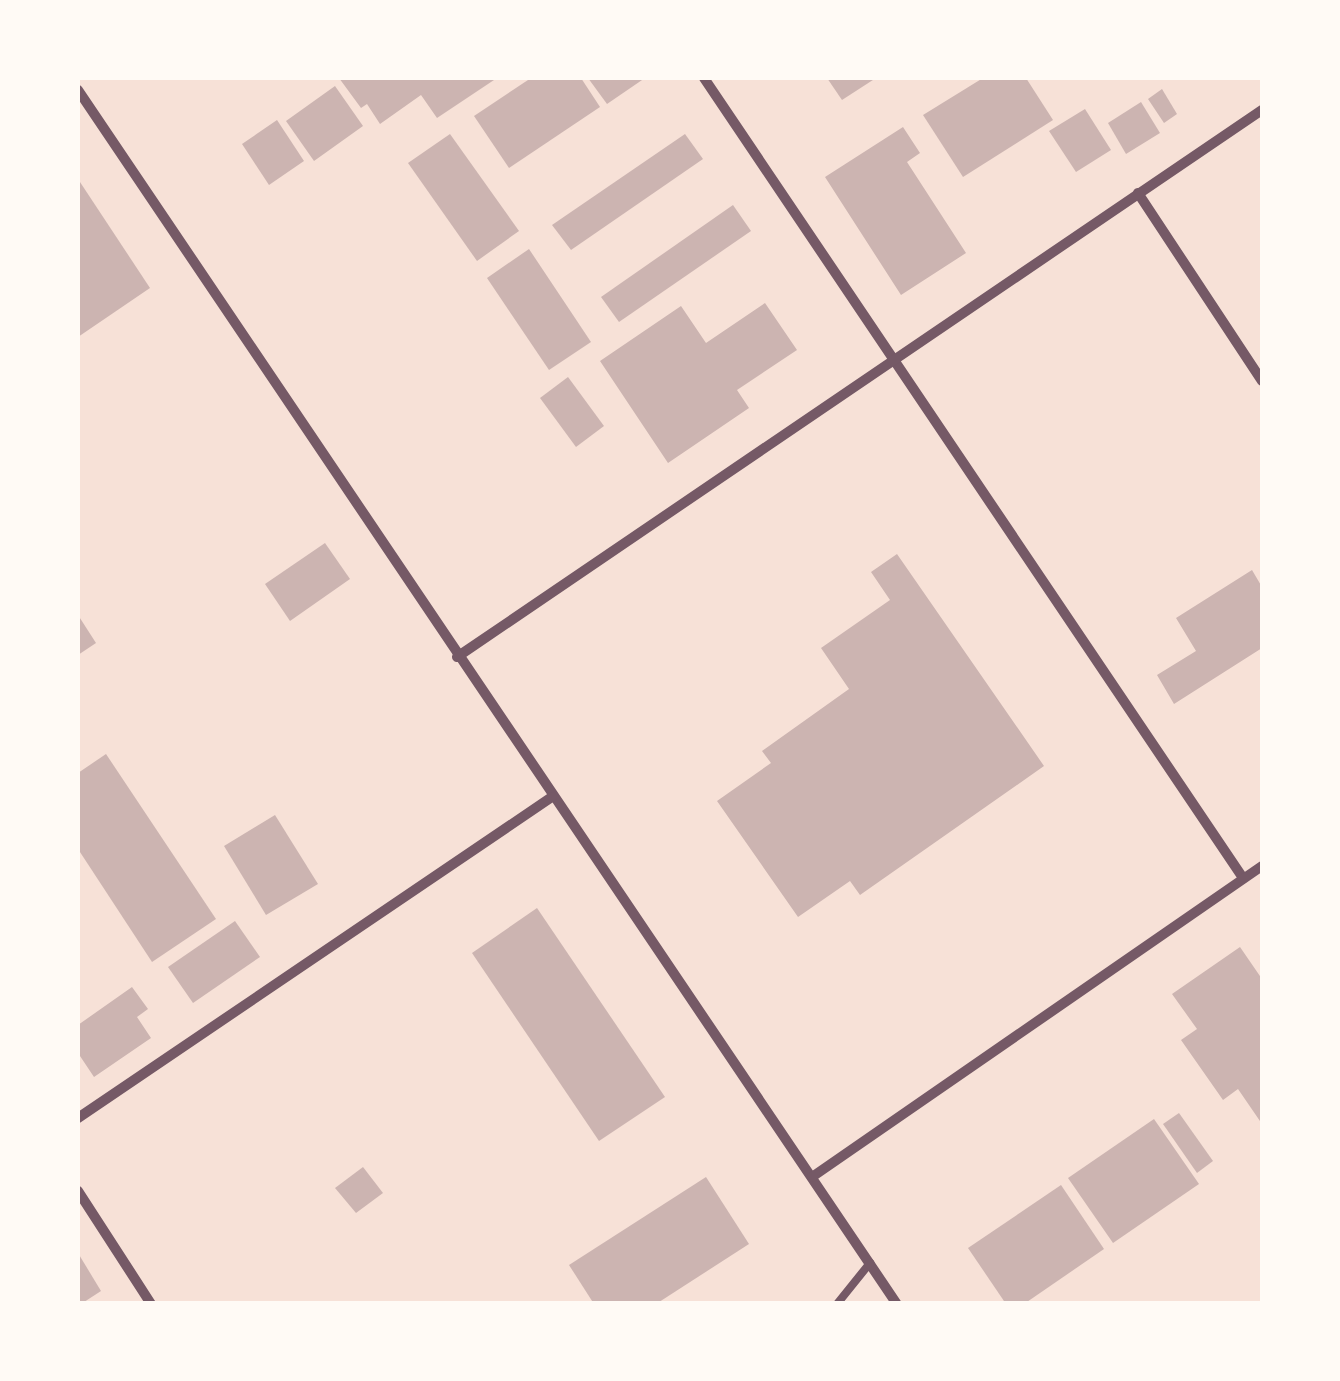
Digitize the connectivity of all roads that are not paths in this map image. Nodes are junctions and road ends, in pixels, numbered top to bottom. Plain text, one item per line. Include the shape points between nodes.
1 (704, 78) edge
2 (78, 90) edge
3 (1262, 110) edge
4 (1138, 193) junction
5 (892, 358) junction
6 (1262, 382) edge
7 (456, 657) junction
8 (552, 797) junction
9 (1262, 866) edge
10 (1243, 878) junction
11 (78, 1118) edge
12 (812, 1177) junction
13 (78, 1191) edge
14 (870, 1263) junction
15 (152, 1304) edge
16 (837, 1304) edge
17 (897, 1304) edge

1 - 5 street
2 - 7 street
3 - 4 street
4 - 5 street
4 - 6 street
5 - 7 street
5 - 10 street
7 - 8 street
8 - 11 street
8 - 12 street
9 - 10 street
10 - 12 street
12 - 14 street
13 - 15 street
14 - 16 lane
14 - 17 street

